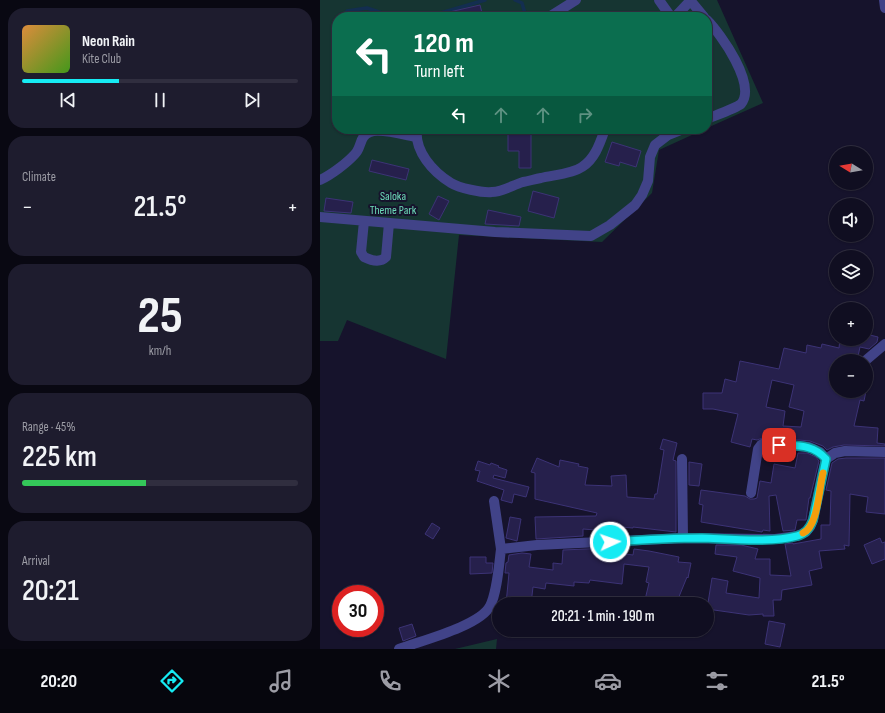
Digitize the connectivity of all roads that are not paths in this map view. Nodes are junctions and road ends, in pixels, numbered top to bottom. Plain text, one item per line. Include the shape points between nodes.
1 (576, 0) edge
2 (659, 0) edge
3 (690, 0) edge
4 (884, 0) edge
5 (885, 8) edge
6 (557, 12) edge
7 (667, 12) edge
8 (679, 12) edge
9 (700, 12) edge
10 (712, 26) edge
11 (712, 117) edge
12 (367, 134) edge
13 (417, 134) edge
14 (603, 134) edge
15 (670, 134) edge
16 (320, 180) edge
17 (320, 217) edge
18 (364, 221) junction
19 (389, 223) junction
20 (885, 344) edge
21 (873, 354) edge
22 (885, 452) edge
23 (682, 459) dead end
24 (826, 459) junction
25 (751, 493) dead end
26 (494, 501) dead end
27 (683, 538) junction
28 (501, 549) junction
29 (399, 649) edge

1 - 6 street
2 - 7 street
3 - 8 street
3 - 9 street
4 - 5 street
10 - 11 street via 735,59 745,88 745,97 740,105
12 - 16 street via 362,138 356,153
13 - 14 street via 420,149 427,162 452,184 479,192 493,192 575,171 592,159
15 - 19 street via 655,145 650,157 648,181 635,204 610,225 591,236 495,232
17 - 18 street
18 - 19 street
18 - 19 street via 361,252 364,257 379,262 386,256
20 - 21 street
22 - 24 street via 845,450
23 - 27 street
24 - 25 street via 820,452 808,447 764,443 758,449
24 - 27 street via 813,520 806,532 775,539
26 - 28 street
27 - 28 street
28 - 29 street via 490,607 481,617

